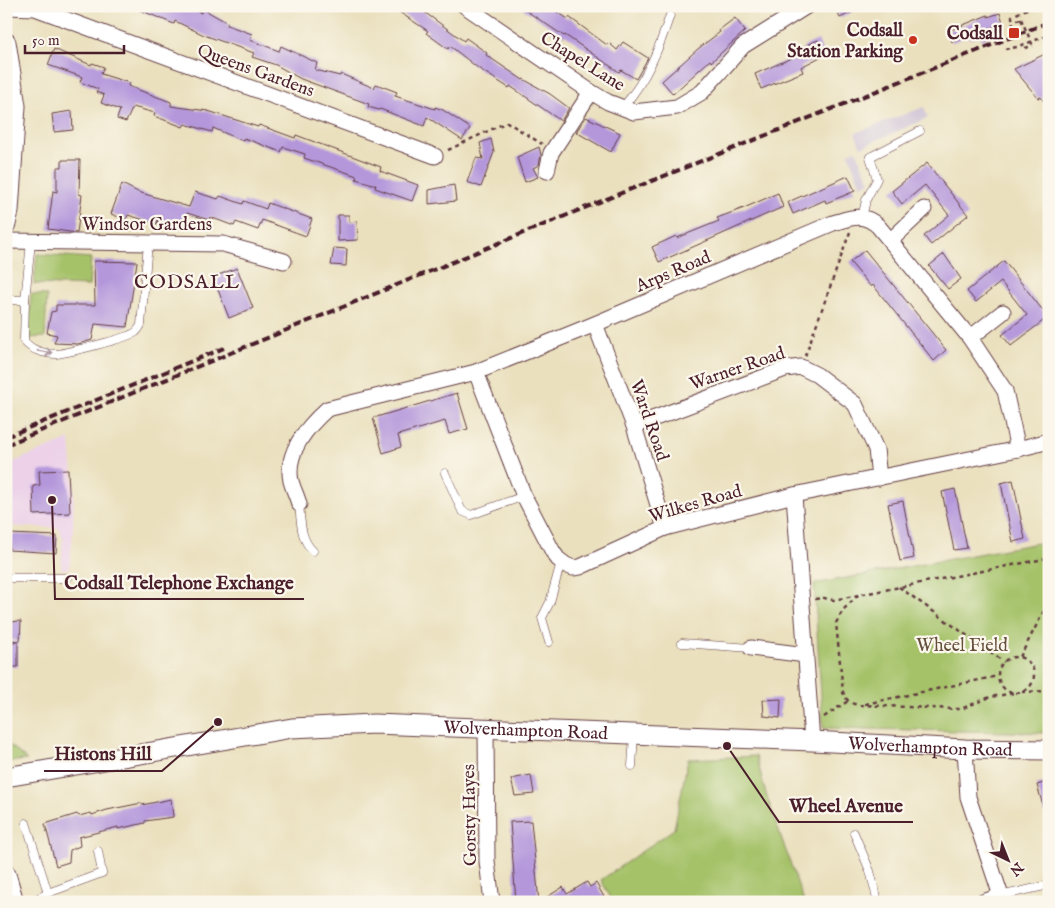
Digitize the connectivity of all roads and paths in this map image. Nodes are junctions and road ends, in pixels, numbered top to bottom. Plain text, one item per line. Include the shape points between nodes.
1 (465, 6) edge
2 (807, 6) edge
3 (1033, 6) edge
4 (6, 7) edge
5 (670, 15) dead end
6 (1019, 19) dead end
7 (1013, 27) dead end
8 (1049, 35) edge
9 (6, 42) edge
10 (1025, 48) dead end
11 (1004, 49) dead end
12 (591, 92) junction
13 (623, 107) junction
14 (920, 131) dead end
15 (547, 148) dead end
16 (435, 156) joint
17 (547, 171) dead end
18 (924, 209) dead end
19 (7, 215) edge
20 (859, 217) junction
21 (6, 241) edge
22 (890, 241) junction
23 (30, 242) junction
24 (148, 243) junction
25 (284, 261) dead end
26 (6, 300) edge
27 (25, 300) junction
28 (1003, 312) dead end
29 (595, 324) junction
30 (970, 338) junction
31 (801, 366) junction
32 (476, 372) junction
33 (634, 426) junction
34 (1049, 441) edge
35 (1018, 449) junction
36 (445, 473) dead end
37 (878, 478) junction
38 (524, 496) junction
39 (794, 496) junction
40 (299, 504) joint
41 (665, 528) junction
42 (313, 551) dead end
43 (1049, 558) edge
44 (562, 562) junction
45 (6, 578) edge
46 (68, 578) dead end
47 (899, 587) junction
48 (858, 595) junction
49 (802, 601) junction
50 (1049, 602) edge
51 (549, 642) dead end
52 (682, 643) dead end
53 (751, 648) joint
54 (806, 655) junction
55 (1020, 657) junction
56 (1004, 662) junction
57 (998, 676) junction
58 (1049, 691) edge
59 (1021, 692) junction
60 (1015, 693) junction
61 (848, 701) junction
62 (860, 705) junction
63 (486, 728) junction
64 (811, 733) junction
65 (634, 734) junction
66 (964, 749) junction
67 (1049, 750) edge
68 (632, 766) dead end
69 (6, 778) edge
70 (26, 823) dead end
71 (854, 833) dead end
72 (98, 851) dead end
73 (6, 874) edge
74 (1049, 885) edge
75 (48, 893) junction
76 (1001, 899) edge
77 (14, 902) edge
78 (31, 902) edge
79 (492, 902) edge
80 (878, 902) edge
81 (984, 902) edge

1 - 12 street, Chapel Lane
2 - 13 street, Chapel Lane via 743,46 702,92 677,107 634,112
3 - 7 path via 1012,16
4 - 16 street, Queens Gardens via 35,8
5 - 13 lane via 656,56 634,95
6 - 10 path, bridge via 1033,46
8 - 11 path
9 - 19 street via 16,106
12 - 13 street, Chapel Lane
12 - 17 street via 551,153
14 - 20 lane via 870,157 877,179
15 - 16 path via 507,122
18 - 22 street
20 - 22 street via 871,220
20 - 29 street, Arps Road via 833,223
20 - 31 path
21 - 23 street, Windsor Gardens
22 - 30 street
23 - 24 street, Windsor Gardens
23 - 27 lane
24 - 25 street, Windsor Gardens via 223,244
27 -> 24 lane via 24,341 38,352 56,354 137,332 141,325
26 - 27 lane
28 - 30 street
29 - 32 street, Arps Road
29 - 33 street, Ward Road
30 - 35 street via 1005,391
31 - 33 street, Warner Road via 785,369
31 - 37 street, Warner Road via 855,404 876,449
32 - 38 street
32 - 40 street, Arps Road via 327,409 311,423 291,459 291,480
33 - 41 street, Ward Road
34 - 35 street, Wilkes Road
35 - 37 street, Wilkes Road
36 - 38 lane via 462,510 471,516
37 - 39 street, Wilkes Road
38 - 44 street via 552,552
39 - 41 street, Wilkes Road
39 - 49 street
40 - 42 lane via 305,544
41 - 44 street, Wilkes Road via 580,567 574,568
43 - 47 path
44 - 51 lane via 542,618
45 - 46 lane
47 - 48 path
47 - 56 path
48 - 49 path
48 - 61 path via 843,610 836,623 843,692
49 - 54 street
50 - 55 path
52 - 53 lane
53 - 54 street
54 - 64 street
55 - 56 path
55 - 59 path via 1029,662 1034,673 1031,685
56 - 57 path
57 - 60 path via 1004,689
57 - 62 path
58 - 59 path
59 - 60 path
60 - 62 path via 990,697 962,709
61 - 62 path
61 - 64 path
63 - 65 street, Wolverhampton Road
63 - 69 street, Wolverhampton Road via 374,724 292,728
63 - 79 street, Gorsty Hayes via 487,861
64 - 65 street, Wolverhampton Road
64 - 66 street, Wolverhampton Road
65 - 68 lane
66 - 67 street, Wolverhampton Road
66 - 76 street via 968,798
70 - 75 lane
71 - 80 lane
72 - 75 lane via 102,873
73 - 77 street
74 - 76 lane
75 - 78 lane
76 - 81 street

